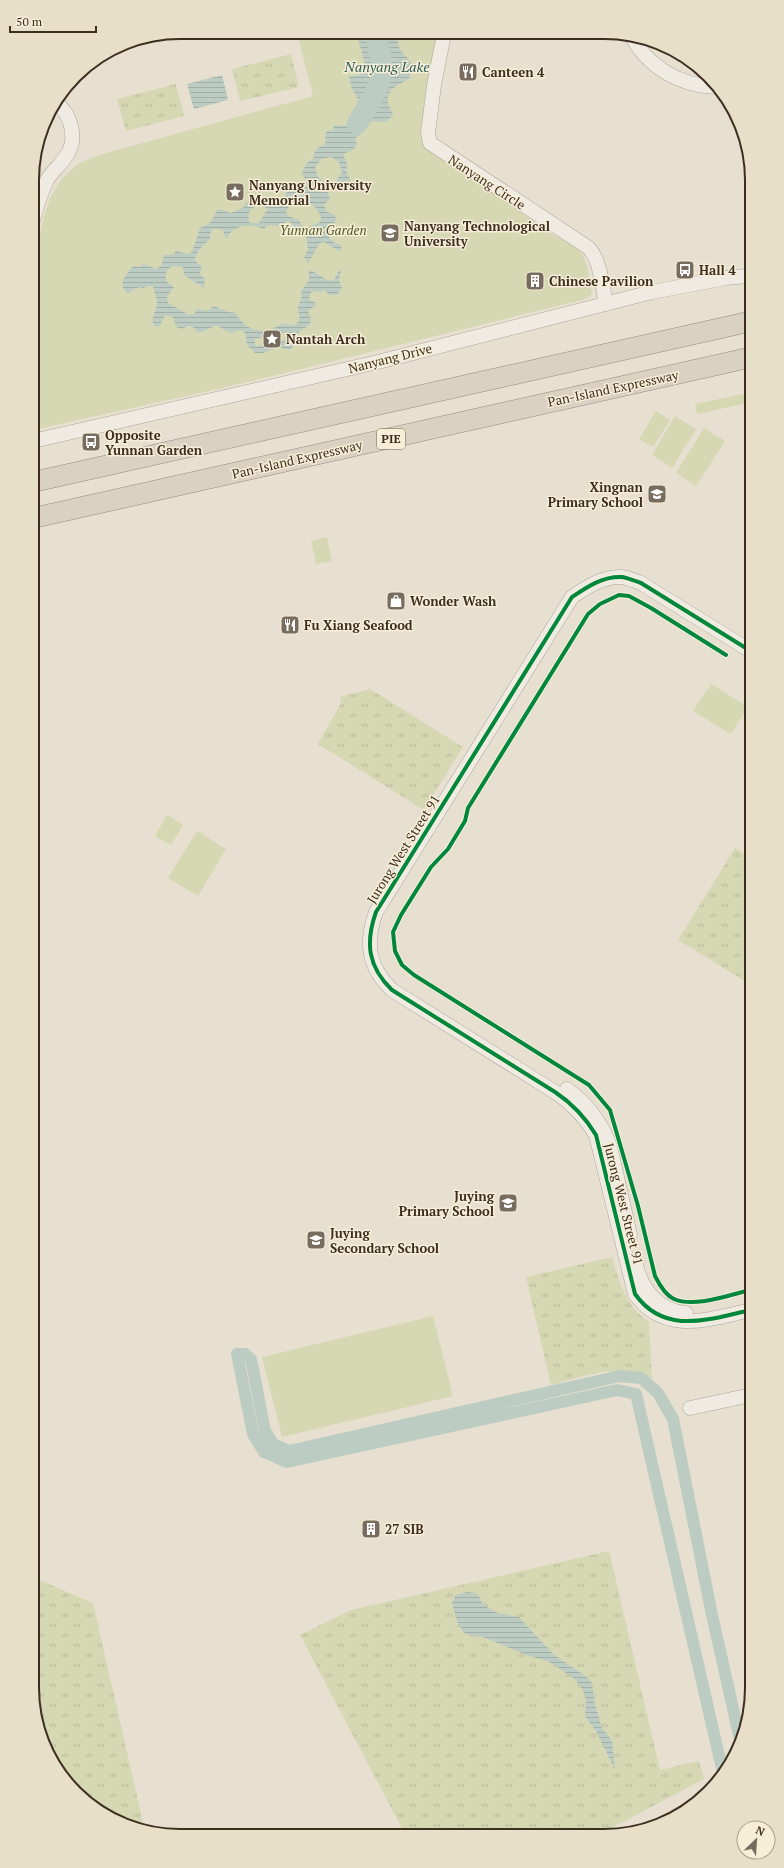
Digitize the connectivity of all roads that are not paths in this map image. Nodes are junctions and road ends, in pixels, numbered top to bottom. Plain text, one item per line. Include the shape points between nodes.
1 (443, 39) edge
2 (637, 43) edge
3 (710, 87) edge
4 (60, 107) edge
5 (39, 199) edge
6 (745, 276) edge
7 (606, 304) junction
8 (745, 323) edge
9 (745, 360) edge
10 (39, 440) edge
11 (39, 481) edge
12 (39, 517) edge
13 (745, 648) edge
14 (745, 658) edge
15 (745, 1301) edge
16 (745, 1311) edge
17 (745, 1396) edge
18 (690, 1408) dead end

1 - 7 street, Nanyang Circle via 434,86 428,137 430,143 579,241 593,253
2 - 3 street via 648,60 663,71 682,81
4 - 5 street via 73,132 71,143 68,153 48,178
6 - 7 street, Nanyang Drive
7 - 10 street, Nanyang Drive via 382,361
8 - 11 highway
9 - 12 highway, Pan-Island Expressway / PIE
13 - 16 street, Jurong West Street 91 via 640,583 623,577 602,580 572,597 376,912 370,929 370,944 373,962 381,979 392,990 555,1092 571,1103 585,1118 596,1135 635,1294 643,1305 671,1320 692,1322
14 - 15 street, Jurong West Street 91 via 638,591 623,586 605,587 592,594 580,603 384,915 378,931 381,960 389,974 410,991 584,1102 605,1132 610,1146 637,1269 651,1298 675,1312 692,1314
17 - 18 street

